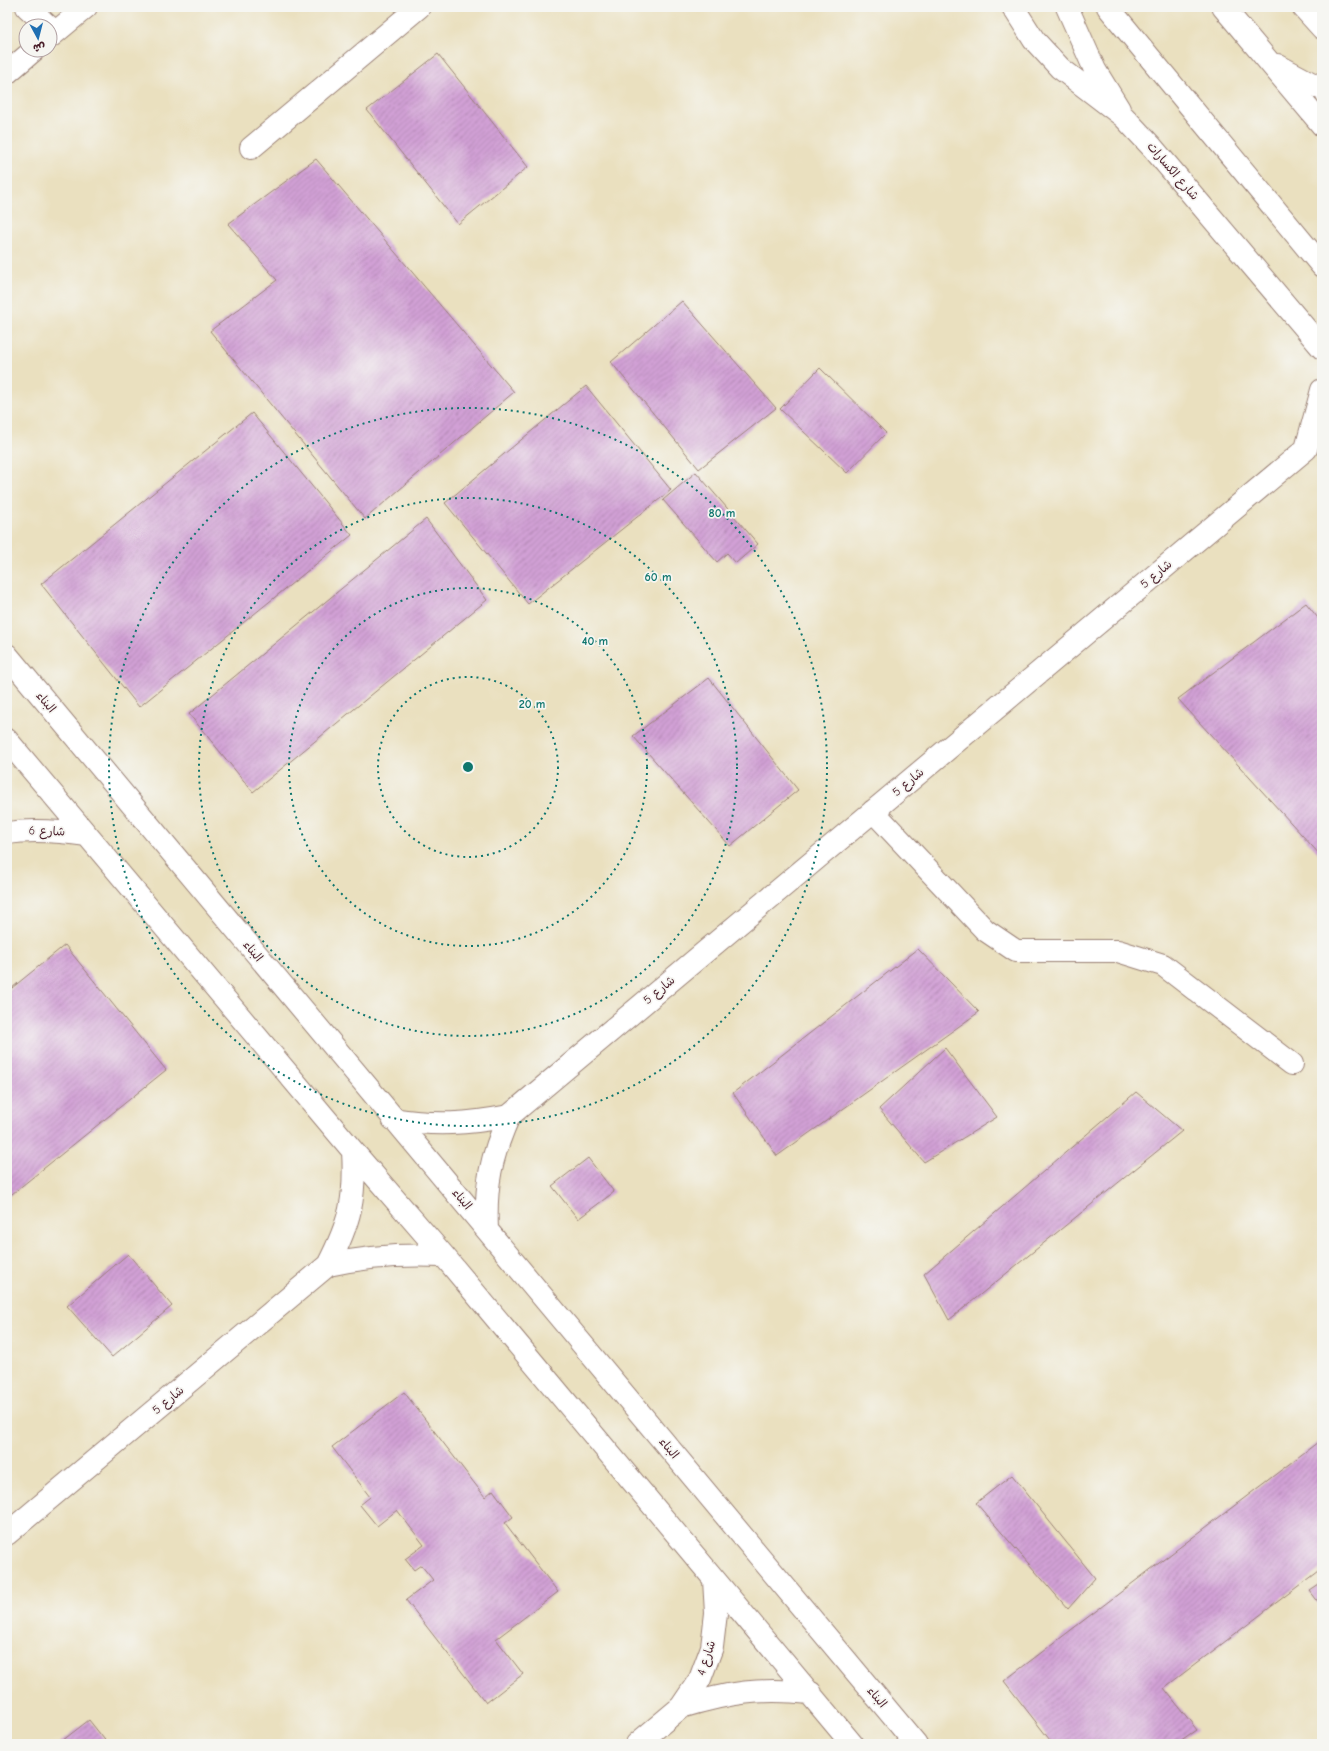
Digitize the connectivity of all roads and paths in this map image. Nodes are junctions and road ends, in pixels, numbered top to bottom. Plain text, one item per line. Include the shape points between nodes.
1 (27, 7) edge
2 (86, 7) edge
3 (419, 7) edge
4 (1013, 7) edge
5 (1067, 7) edge
6 (1108, 7) edge
7 (1223, 7) edge
8 (1303, 7) edge
9 (38, 18) edge
10 (58, 26) edge
11 (1322, 28) edge
12 (25, 58) edge
13 (1268, 61) junction
14 (7, 73) edge
15 (1322, 89) edge
16 (1124, 117) junction
17 (1322, 125) edge
18 (251, 148) dead end
19 (1322, 266) edge
20 (1322, 348) edge
21 (1322, 390) edge
22 (1314, 448) edge
23 (7, 655) edge
24 (7, 740) edge
25 (873, 811) junction
26 (7, 833) edge
27 (86, 835) junction
28 (1292, 1064) dead end
29 (509, 1116) junction
30 (393, 1119) junction
31 (353, 1151) junction
32 (487, 1230) junction
33 (444, 1256) junction
34 (328, 1265) junction
35 (7, 1534) edge
36 (714, 1580) junction
37 (811, 1694) junction
38 (681, 1707) junction
39 (636, 1744) edge
40 (852, 1744) edge
41 (916, 1744) edge

1 - 9 street
2 - 10 street
3 - 18 street
4 - 16 street, شارع الكسارات via 1034,40 1060,68
5 - 16 street via 1095,70
6 - 19 street
7 - 13 street
8 - 11 street
12 - 14 street
13 - 15 street
13 - 17 street
16 - 20 street, شارع الكسارات via 1152,146
21 - 22 street, شارع 5
22 - 25 street, شارع 5
23 - 30 street, البناء
24 - 27 street
25 - 28 street via 985,930 1016,951 1118,951 1163,965
25 - 29 street, شارع 5
26 - 27 street, شارع 6 via 57,830
27 - 31 street
29 - 30 street, شارع 5 via 451,1124 422,1124
29 - 32 street, شارع 5 via 497,1143 490,1171 486,1200
30 - 32 street, البناء
31 - 33 street
31 - 34 street, شارع 5 via 354,1181 351,1210 342,1238
32 - 41 street, البناء
33 - 34 street, شارع 5 via 386,1255
33 - 36 street
34 - 35 street, شارع 5
36 - 37 street
36 - 38 street, شارع 4 via 716,1614 712,1647 700,1679
37 - 38 street, شارع 4 via 778,1690 745,1691
37 - 40 street
38 - 39 street, شارع 4

